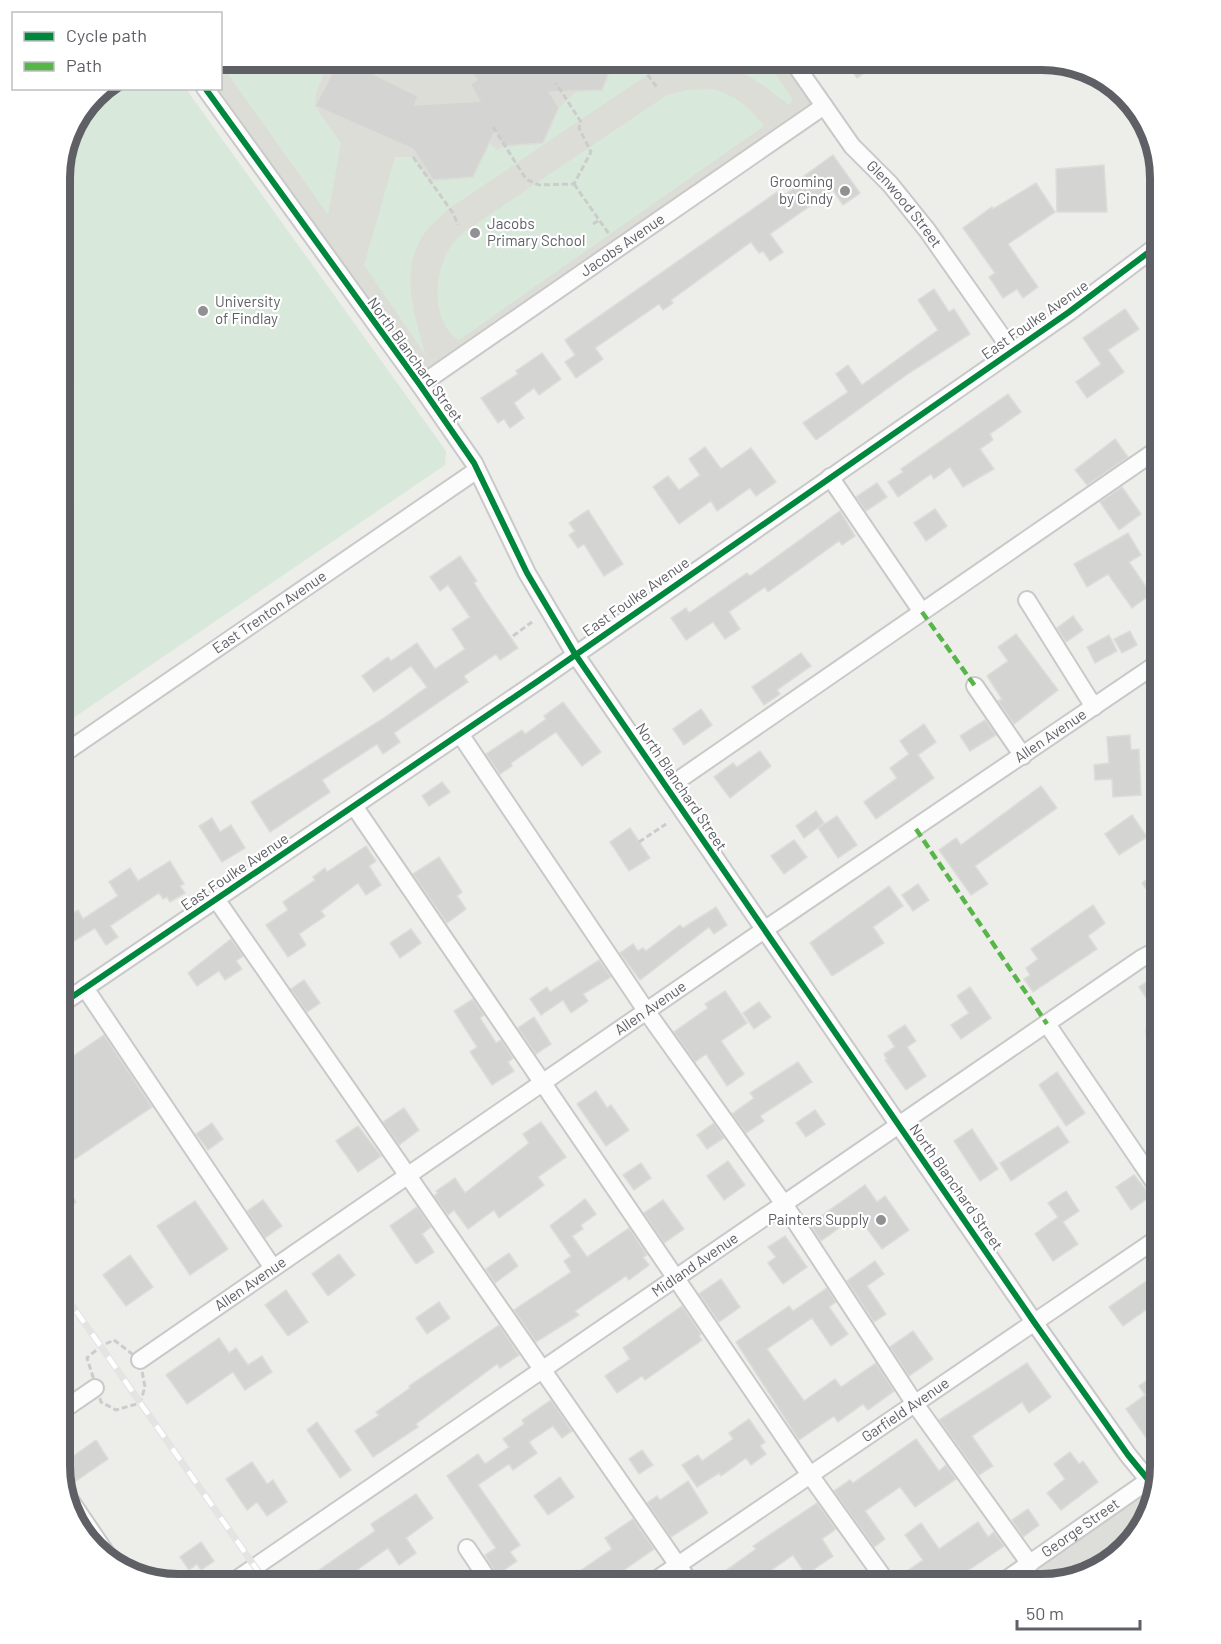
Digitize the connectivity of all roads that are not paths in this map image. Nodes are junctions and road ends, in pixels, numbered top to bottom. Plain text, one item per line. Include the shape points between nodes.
1 (799, 71) edge
2 (206, 90) edge
3 (824, 106) junction
4 (1150, 251) edge
5 (1012, 351) junction
6 (420, 385) junction
7 (1150, 455) edge
8 (477, 471) junction
9 (830, 477) junction
10 (1027, 600) dead end
11 (922, 612) junction
12 (575, 654) junction
13 (1150, 669) edge
14 (975, 686) dead end
15 (1094, 707) junction
16 (460, 734) junction
17 (71, 749) edge
18 (1023, 756) junction
19 (667, 788) junction
20 (354, 806) junction
21 (216, 899) junction
22 (764, 930) junction
23 (1150, 954) edge
24 (85, 988) junction
25 (70, 998) edge
26 (647, 1012) junction
27 (1047, 1024) junction
28 (541, 1084) junction
29 (898, 1125) junction
30 (409, 1174) junction
31 (1150, 1176) edge
32 (784, 1204) junction
33 (1150, 1243) edge
34 (273, 1268) junction
35 (674, 1277) junction
36 (1034, 1322) junction
37 (140, 1360) road end
38 (541, 1368) junction
39 (95, 1388) road end
40 (915, 1404) junction
41 (70, 1405) edge
42 (810, 1475) junction
43 (1150, 1476) edge
44 (1149, 1483) edge
45 (467, 1548) dead end
46 (1029, 1564) junction
47 (678, 1565) junction
48 (246, 1573) edge
49 (484, 1573) edge
50 (665, 1574) edge
51 (684, 1574) edge
52 (881, 1574) edge
53 (1015, 1574) edge

1 - 3 street, Glenwood Street
2 - 6 street, North Blanchard Street
3 - 5 street, Glenwood Street via 863,159 890,184 927,230
3 - 6 street, Jacobs Avenue
4 - 5 street, East Foulke Avenue
5 - 9 street, East Foulke Avenue
6 - 8 street, North Blanchard Street
7 - 11 street
8 - 12 street, North Blanchard Street via 527,573
8 - 17 street, East Trenton Avenue
9 - 11 street
9 - 12 street, East Foulke Avenue
10 - 15 street
11 - 19 street
12 - 16 street, East Foulke Avenue
12 - 19 street, North Blanchard Street
13 - 15 street, Allen Avenue
14 - 18 street
15 - 18 street, Allen Avenue
16 - 20 street, East Foulke Avenue
16 - 26 street
18 - 22 street, Allen Avenue
19 - 22 street, North Blanchard Street
20 - 21 street, East Foulke Avenue
20 - 28 street
21 - 24 street, East Foulke Avenue
21 - 30 street
22 - 26 street, Allen Avenue
22 - 29 street, North Blanchard Street
23 - 27 street, Midland Avenue
24 - 25 street, East Foulke Avenue
24 - 34 street
26 - 28 street, Allen Avenue
26 - 32 street
27 - 29 street, Midland Avenue
27 - 31 street
28 - 30 street, Allen Avenue
28 - 35 street
29 - 32 street, Midland Avenue
29 - 36 street, North Blanchard Street
30 - 34 street, Allen Avenue
30 - 38 street
32 - 35 street, Midland Avenue
32 - 40 street
33 - 36 street, Garfield Avenue
34 - 37 street, Allen Avenue
35 - 38 street, Midland Avenue
35 - 42 street
36 - 40 street, Garfield Avenue
36 - 43 street, North Blanchard Street via 1128,1455
38 - 47 street
38 - 48 street, Midland Avenue
39 - 41 street
40 - 42 street, Garfield Avenue
40 - 46 street
42 - 47 street, Garfield Avenue
42 - 52 street
44 - 46 street, George Street
45 - 49 street
46 - 53 street, George Street
47 - 50 street, Garfield Avenue
47 - 51 street

